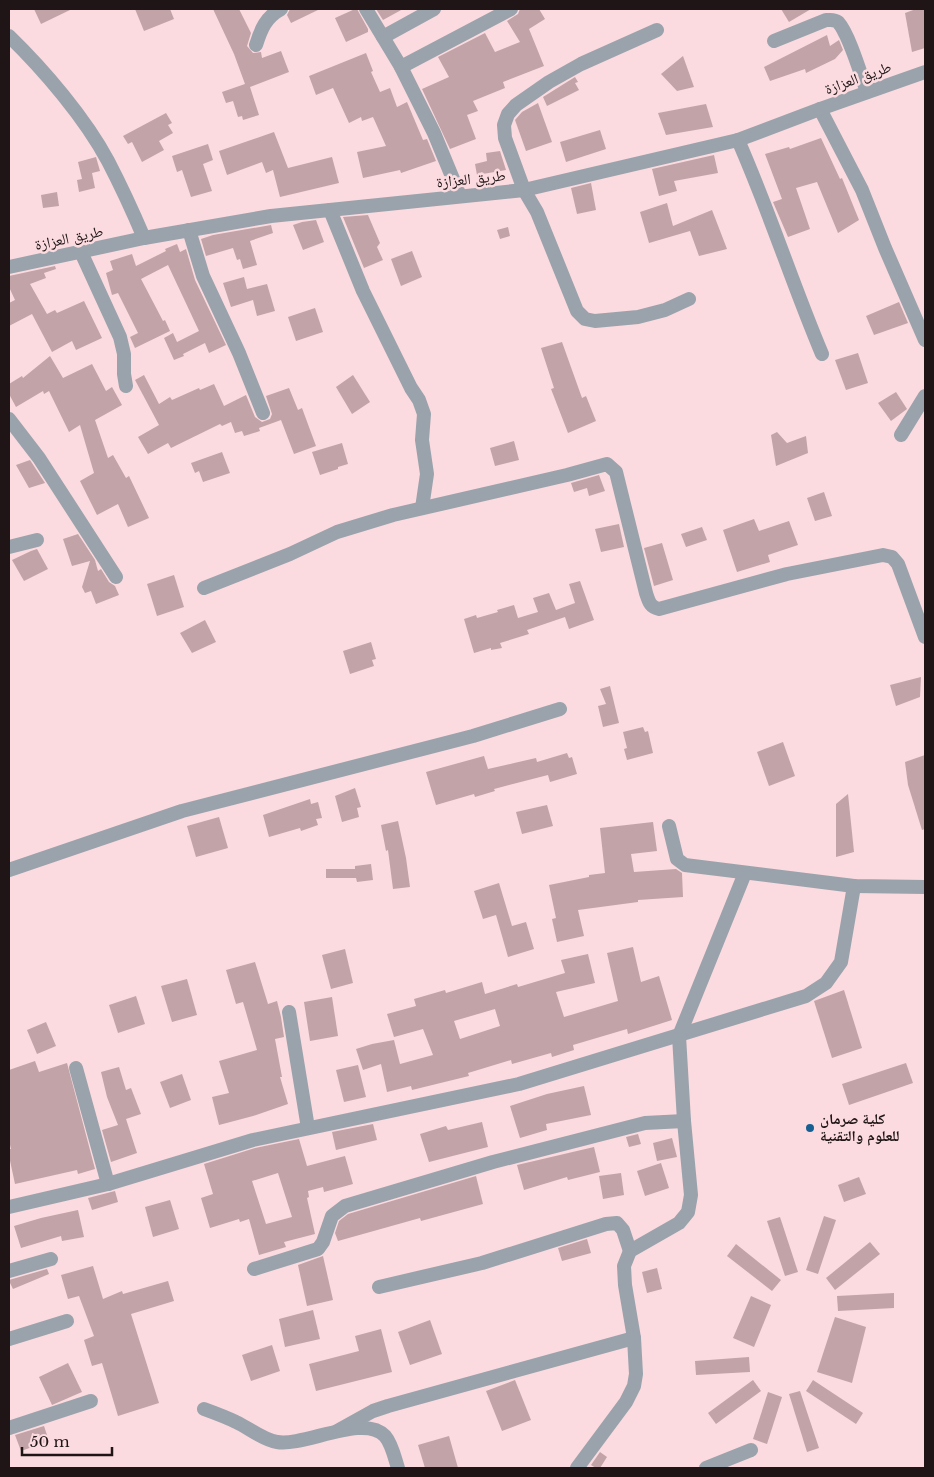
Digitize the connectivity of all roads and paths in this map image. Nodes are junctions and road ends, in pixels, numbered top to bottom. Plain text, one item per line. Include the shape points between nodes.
1 (281, 9) edge
2 (366, 9) edge
3 (434, 9) edge
4 (510, 9) edge
5 (657, 30) dead end
6 (9, 36) edge
7 (383, 37) junction
8 (774, 41) dead end
9 (256, 45) dead end
10 (401, 67) junction
11 (925, 72) edge
12 (867, 92) junction
13 (820, 109) junction
14 (738, 140) junction
15 (524, 190) junction
16 (460, 196) junction
17 (330, 210) junction
18 (189, 230) junction
19 (144, 238) junction
20 (81, 252) junction
21 (9, 267) edge
22 (689, 300) dead end
23 (925, 340) edge
24 (822, 354) dead end
25 (126, 386) dead end
26 (925, 396) edge
27 (263, 413) dead end
28 (9, 421) edge
29 (901, 435) dead end
30 (422, 508) junction
31 (37, 540) dead end
32 (9, 547) edge
33 (116, 577) dead end
34 (204, 588) dead end
35 (925, 637) edge
36 (560, 709) dead end
37 (669, 826) dead end
38 (9, 870) edge
39 (745, 873) junction
40 (854, 886) junction
41 (925, 887) edge
42 (289, 1012) dead end
43 (679, 1036) junction
44 (76, 1068) dead end
45 (684, 1121) junction
46 (308, 1128) junction
47 (108, 1184) junction
48 (9, 1207) edge
49 (630, 1251) junction
50 (51, 1259) dead end
51 (254, 1269) dead end
52 (9, 1271) edge
53 (379, 1287) dead end
54 (67, 1321) dead end
55 (634, 1338) junction
56 (9, 1339) edge
57 (91, 1401) dead end
58 (204, 1409) dead end
59 (9, 1428) edge
60 (337, 1431) junction
61 (751, 1450) dead end
62 (398, 1468) edge
63 (577, 1468) edge
64 (706, 1468) edge

1 - 9 street via 262,26
2 - 7 street
3 - 7 street
4 - 10 street
5 - 15 street via 565,73 516,105 508,114 504,125 505,138
6 - 19 street via 39,66 78,116 102,153
7 - 10 street
8 - 12 street via 833,19 851,49
10 - 16 street via 434,133
11 - 12 street, طريق العزازة
12 - 13 street, طريق العزازة
13 - 14 street, طريق العزازة
13 - 23 street via 862,190
14 - 15 street, طريق العزازة
14 - 24 street
15 - 16 street, طريق العزازة
15 - 22 street via 537,212 577,311 585,319 638,317
16 - 17 street, طريق العزازة
17 - 18 street, طريق العزازة
17 - 30 street via 363,290 424,414 422,440 428,474
18 - 19 street, طريق العزازة
18 - 27 street via 203,276
19 - 20 street, طريق العزازة
20 - 21 street, طريق العزازة
20 - 25 street via 120,337
26 - 29 street
28 - 33 street via 39,458
30 - 34 street via 337,532
30 - 35 street via 607,464 616,472 648,602 653,607 659,609 787,574 884,555 892,557 898,564
31 - 32 street
36 - 38 street via 473,736 182,811
37 - 39 street via 677,859 685,865
39 - 40 street
39 - 43 street
40 - 41 street
40 - 43 street via 841,962 826,983 806,996
42 - 46 street
43 - 45 street
43 - 46 street via 519,1084
44 - 47 street
45 - 49 street via 691,1195 688,1212 679,1223
45 - 51 street via 645,1123 493,1162 345,1206 332,1216 318,1249
46 - 47 street via 253,1140
47 - 48 street
49 - 53 street via 623,1230 617,1224 606,1224 482,1262
49 - 55 street via 624,1266
50 - 52 street
54 - 56 street
55 - 60 street via 388,1406
55 - 63 street via 636,1374 630,1394
57 - 59 street
58 - 60 street via 275,1442 286,1443
60 - 62 street via 365,1428 377,1431 386,1437
61 - 64 street

